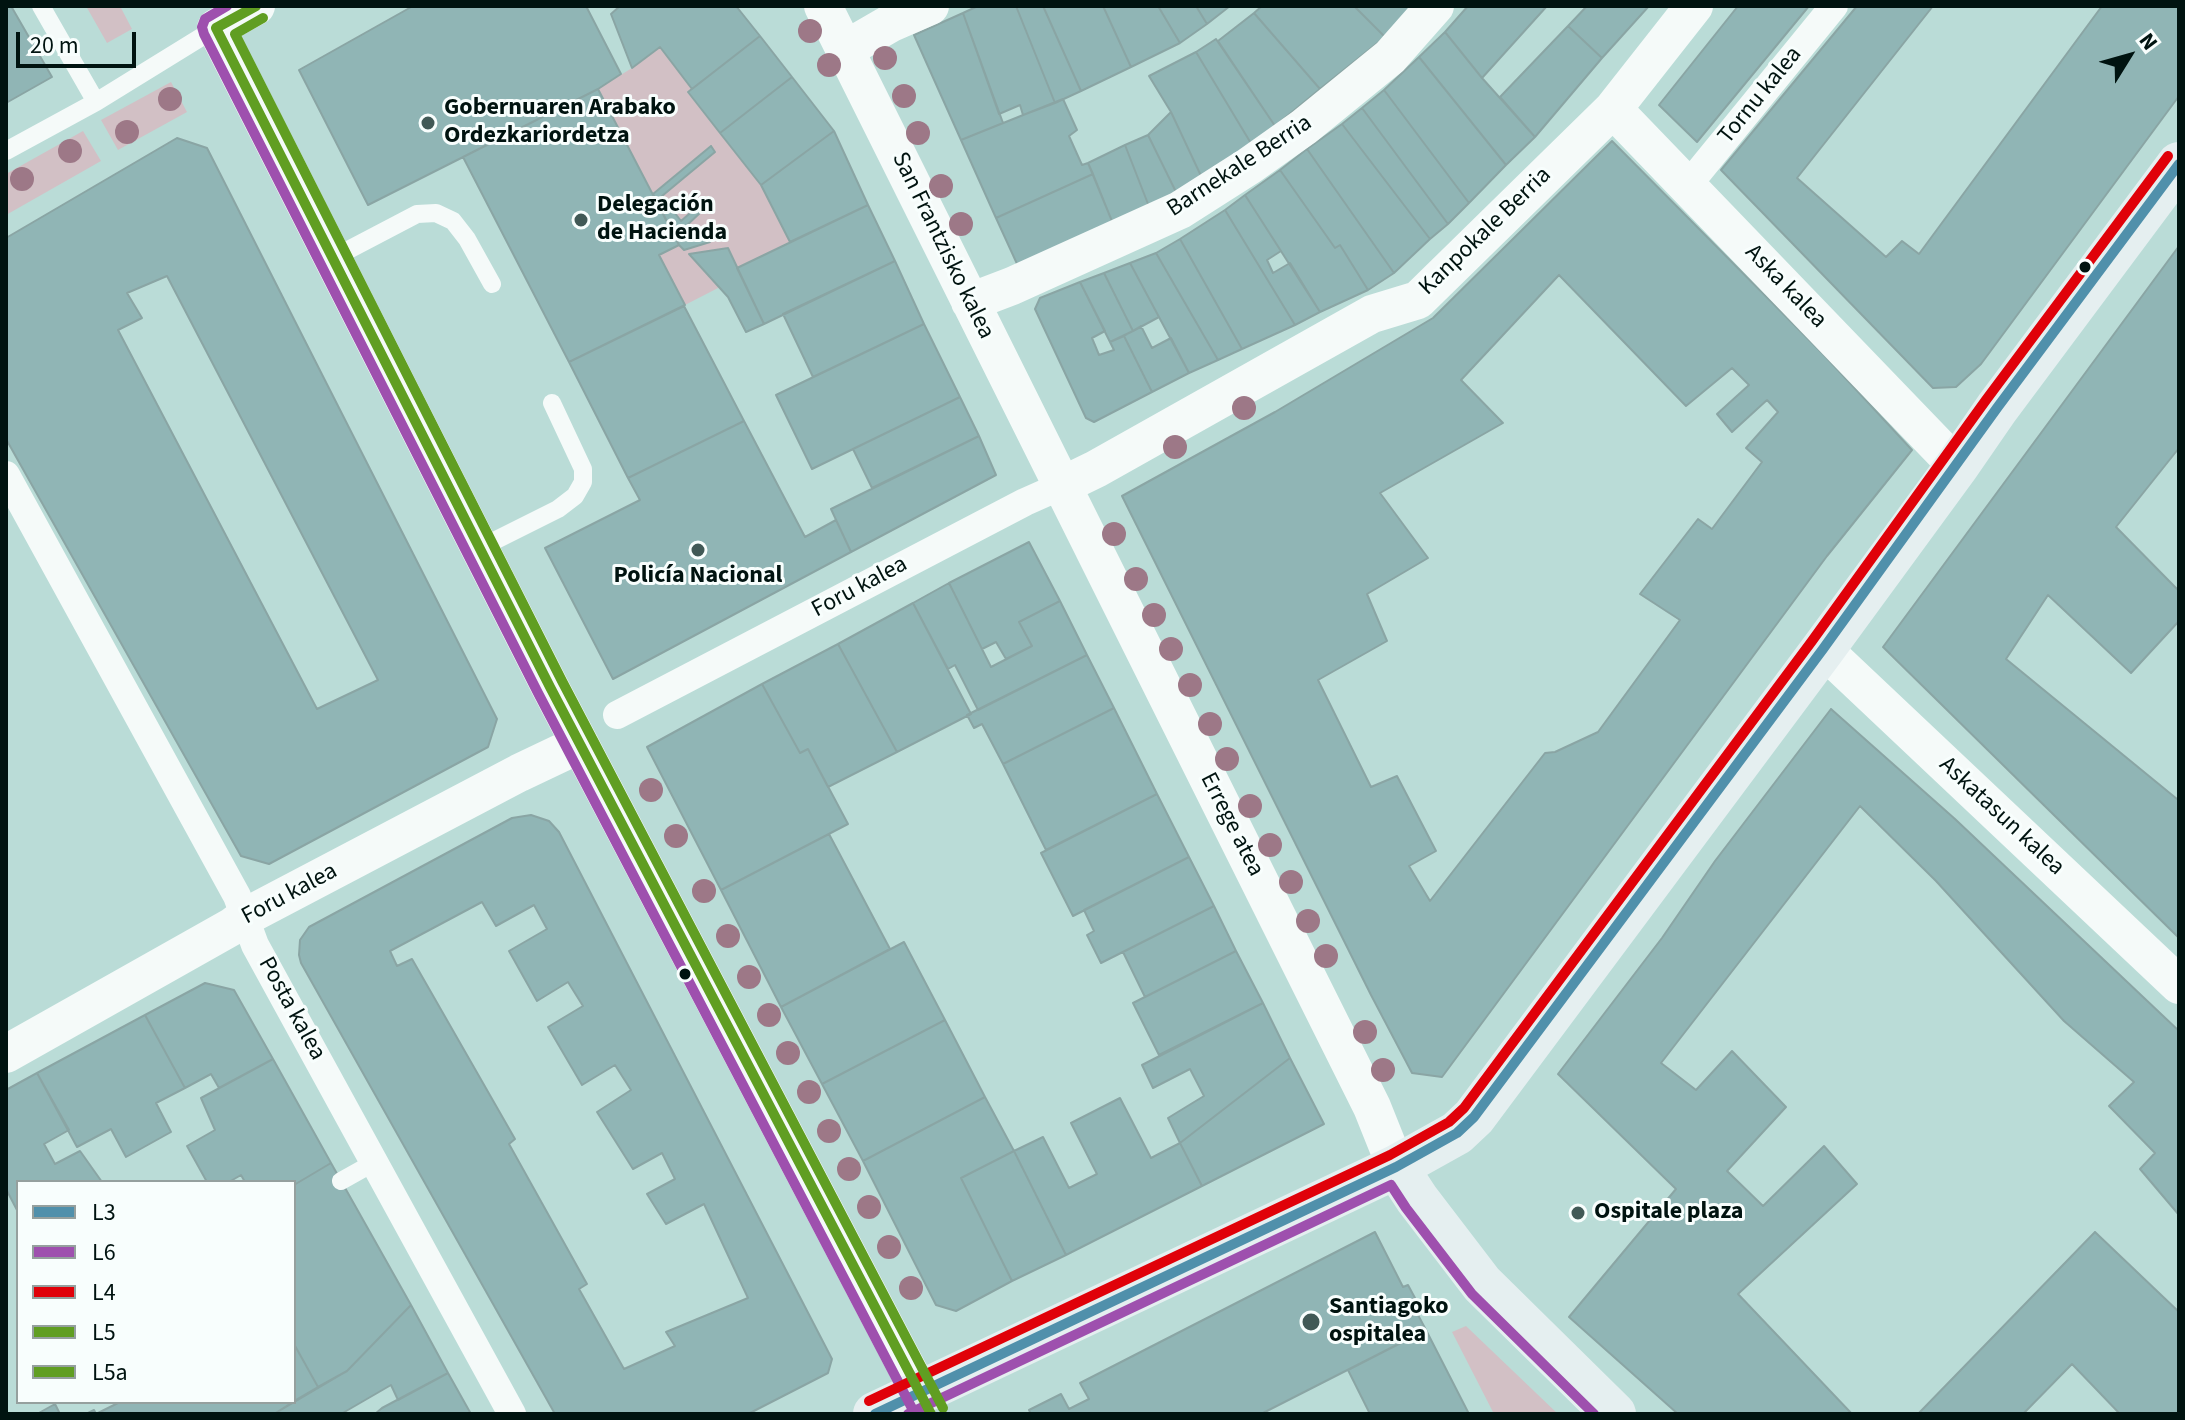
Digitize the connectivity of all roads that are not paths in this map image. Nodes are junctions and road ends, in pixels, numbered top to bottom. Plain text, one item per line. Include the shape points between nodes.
1 (41, 6) edge
2 (256, 6) edge
3 (823, 6) edge
4 (930, 6) edge
5 (1435, 6) edge
6 (1694, 6) edge
7 (1834, 6) edge
8 (210, 17) edge
9 (846, 49) junction
10 (96, 102) junction
11 (1613, 109) junction
12 (6, 151) edge
13 (2179, 164) edge
14 (1688, 185) junction
15 (333, 258) junction
16 (492, 284) dead end
17 (970, 302) junction
18 (552, 403) dead end
19 (1957, 466) junction
20 (6, 475) edge
21 (1061, 486) junction
22 (480, 548) junction
23 (1823, 649) junction
24 (617, 715) dead end
25 (580, 744) junction
26 (245, 917) junction
27 (2179, 985) edge
28 (6, 1054) edge
29 (375, 1162) junction
30 (1396, 1167) junction
31 (341, 1181) dead end
32 (925, 1404) edge
33 (512, 1414) edge
34 (875, 1414) edge
35 (1614, 1414) edge

1 - 10 lane
2 - 8 street
3 - 9 street, San Frantzisko kalea
4 - 9 street
5 - 17 street, Barnekale Berria via 1390,57 1304,127 1180,210
6 - 11 street, Kanpokale Berria
7 - 14 street, Tornu kalea
8 - 10 lane
8 - 15 street
9 - 17 street, San Frantzisko kalea
10 - 12 lane
11 - 14 street, Aska kalea
11 - 21 street, Kanpokale Berria via 1418,300 1372,314
13 - 19 main road
14 - 19 street, Aska kalea
15 - 16 lane via 417,214 436,213 453,221
15 - 22 street
17 - 21 street, San Frantzisko kalea
18 - 22 lane via 583,469 583,482 558,509
19 - 23 main road
20 - 26 street, Posta kalea
21 - 24 street, Foru kalea
21 - 30 street, Errege atea via 1372,1107
22 - 25 street
23 - 27 street, Askatasun kalea
23 - 30 main road via 1474,1117 1457,1133
25 - 26 street, Foru kalea
25 - 32 street
26 - 28 street, Foru kalea
26 - 29 street, Posta kalea via 255,945
29 - 31 lane
29 - 33 street, Posta kalea
30 - 32 main road
30 - 35 main road via 1482,1284
32 - 34 main road

